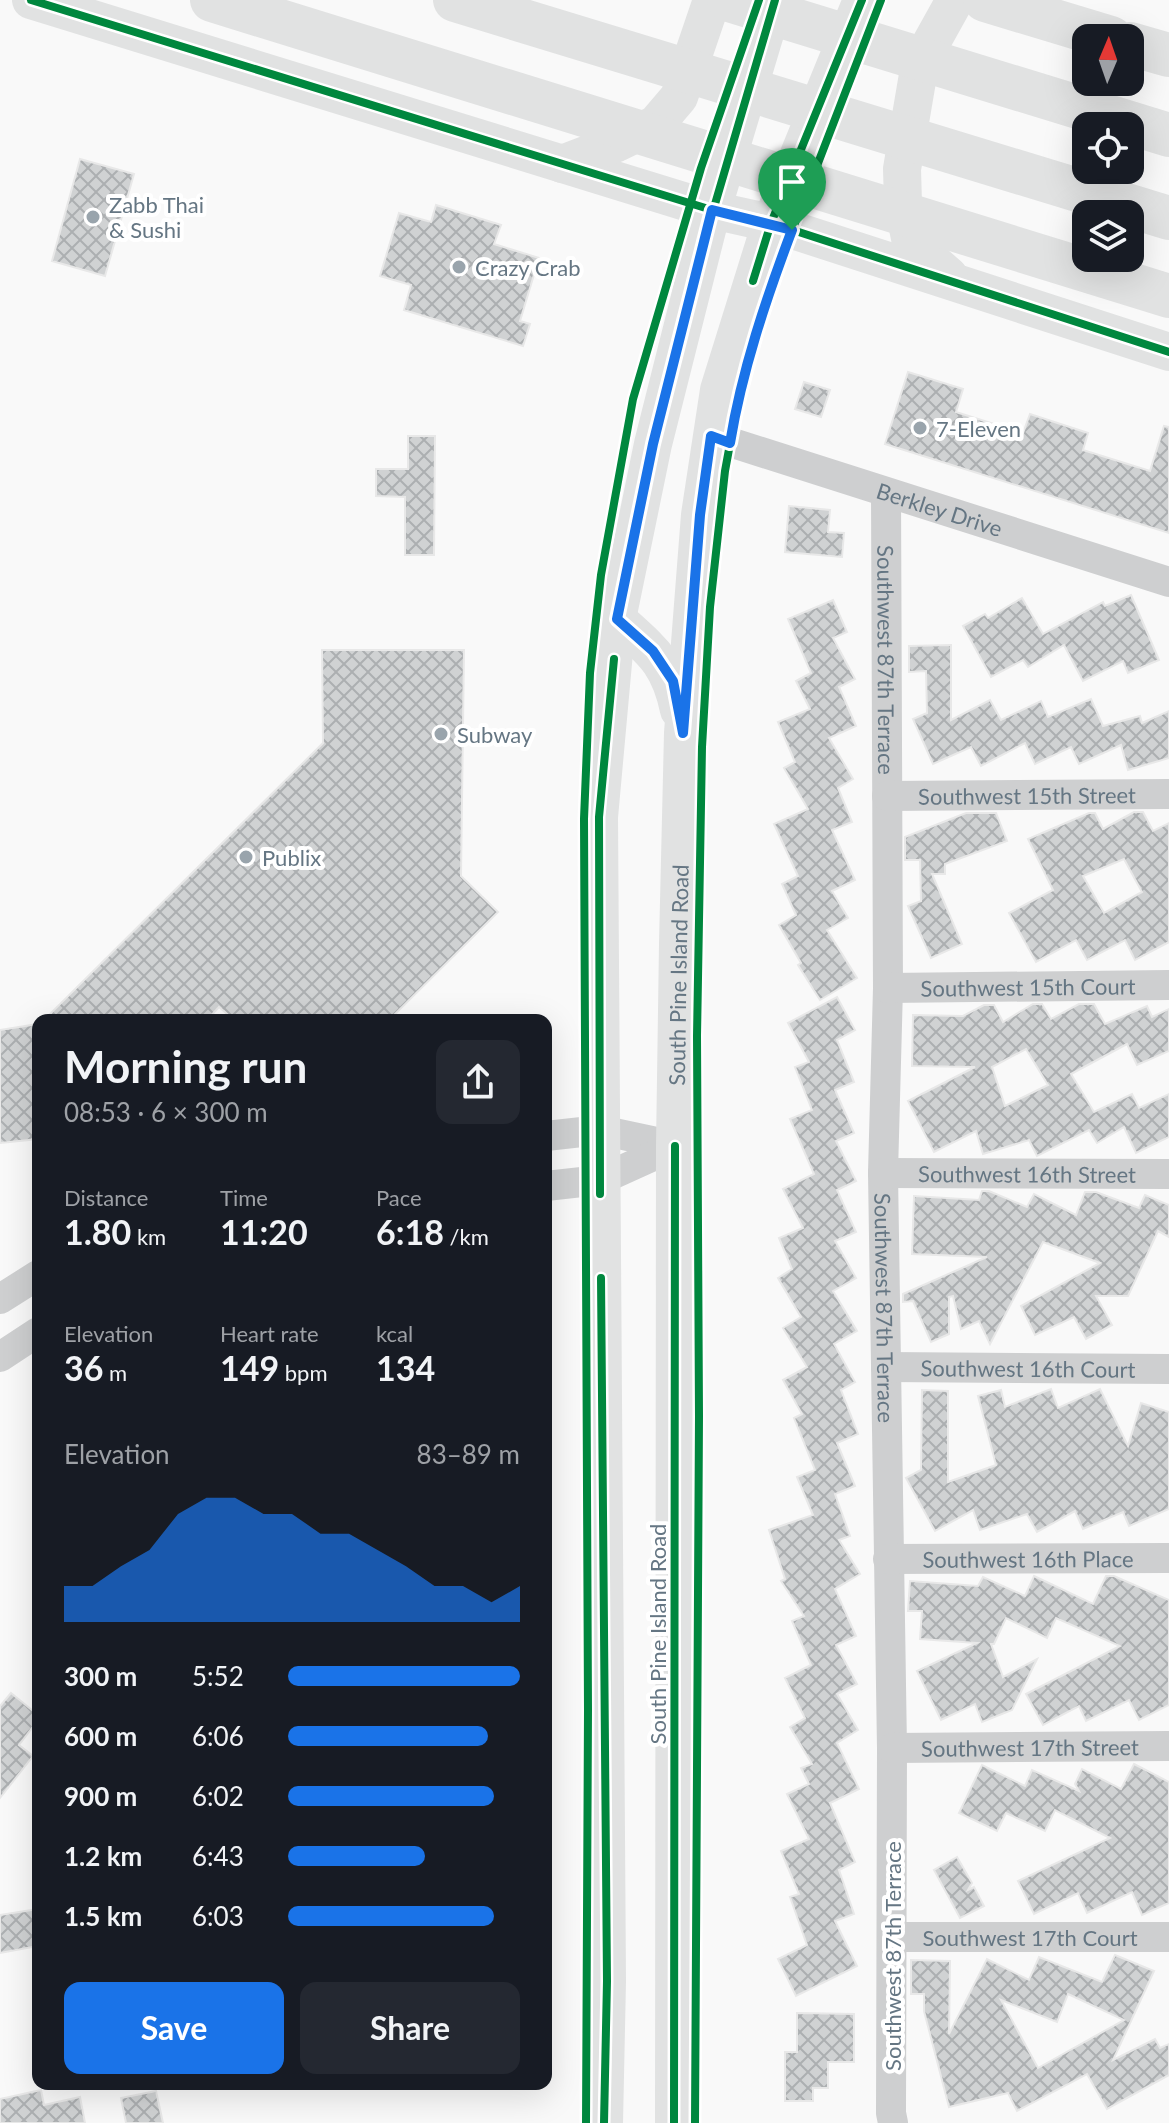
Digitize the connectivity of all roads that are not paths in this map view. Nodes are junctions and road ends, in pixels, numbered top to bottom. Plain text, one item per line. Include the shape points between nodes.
1 (31, 0) edge
2 (212, 0) edge
3 (455, 0) edge
4 (712, 0) edge
5 (729, 0) edge
6 (775, 0) edge
7 (862, 0) edge
8 (955, 0) edge
9 (985, 0) edge
10 (1016, 0) edge
11 (1060, 22) junction
12 (1072, 26) edge
13 (1144, 48) edge
14 (1169, 55) edge
15 (1169, 135) edge
16 (562, 164) junction
17 (712, 210) junction
18 (1169, 218) edge
19 (771, 223) junction
20 (961, 286) junction
21 (1169, 296) edge
22 (1169, 352) edge
23 (711, 436) junction
24 (886, 494) junction
25 (1169, 582) edge
26 (617, 619) junction
27 (683, 733) junction
28 (1169, 794) edge
29 (887, 796) junction
30 (1169, 985) edge
31 (888, 988) junction
32 (600, 1130) junction
33 (552, 1135) edge
34 (675, 1146) junction
35 (883, 1173) junction
36 (1169, 1174) edge
37 (600, 1180) junction
38 (552, 1185) edge
39 (32, 1279) edge
40 (0, 1299) edge
41 (32, 1336) edge
42 (0, 1357) edge
43 (886, 1367) junction
44 (1169, 1369) edge
45 (1169, 1558) edge
46 (888, 1559) junction
47 (1169, 1746) edge
48 (892, 1748) junction
49 (892, 1937) junction
50 (1169, 1937) edge
51 (604, 2123) edge
52 (674, 2123) edge
53 (893, 2123) edge

1 - 16 main road
2 - 21 highway
3 - 18 highway
4 - 16 main road via 679,97 656,124
5 - 15 highway
6 - 17 main road
7 - 19 main road, South Pine Island Road
8 - 20 main road via 920,63 902,169 911,243
9 - 11 highway
10 - 11 highway
11 - 12 highway
13 - 14 highway
16 - 17 main road
17 - 19 main road
17 - 26 main road via 653,444
19 - 20 main road
19 - 23 main road, South Pine Island Road via 719,390
20 - 22 main road
23 - 24 street, Berkley Drive
23 - 27 main road, South Pine Island Road via 698,530
24 - 25 street, Berkley Drive
24 - 29 street, Southwest 87th Terrace
26 - 27 main road via 653,651 673,681
26 - 32 main road via 599,817
27 - 34 main road, South Pine Island Road
28 - 29 street, Southwest 15th Street
29 - 31 street, Southwest 87th Terrace
30 - 31 street, Southwest 15th Court
31 - 35 street, Southwest 87th Terrace
32 - 33 street
32 - 34 street
32 - 37 main road
34 - 37 street
34 - 52 main road, South Pine Island Road
35 - 36 street, Southwest 16th Street
35 - 43 street, Southwest 87th Terrace
37 - 38 street
37 - 51 main road
39 - 40 street
41 - 42 street
43 - 44 street, Southwest 16th Court
43 - 46 street, Southwest 87th Terrace
45 - 46 street, Southwest 16th Place
46 - 48 street, Southwest 87th Terrace
47 - 48 street, Southwest 17th Street
48 - 49 street, Southwest 87th Terrace
49 - 50 street, Southwest 17th Court
49 - 53 street, Southwest 87th Terrace

